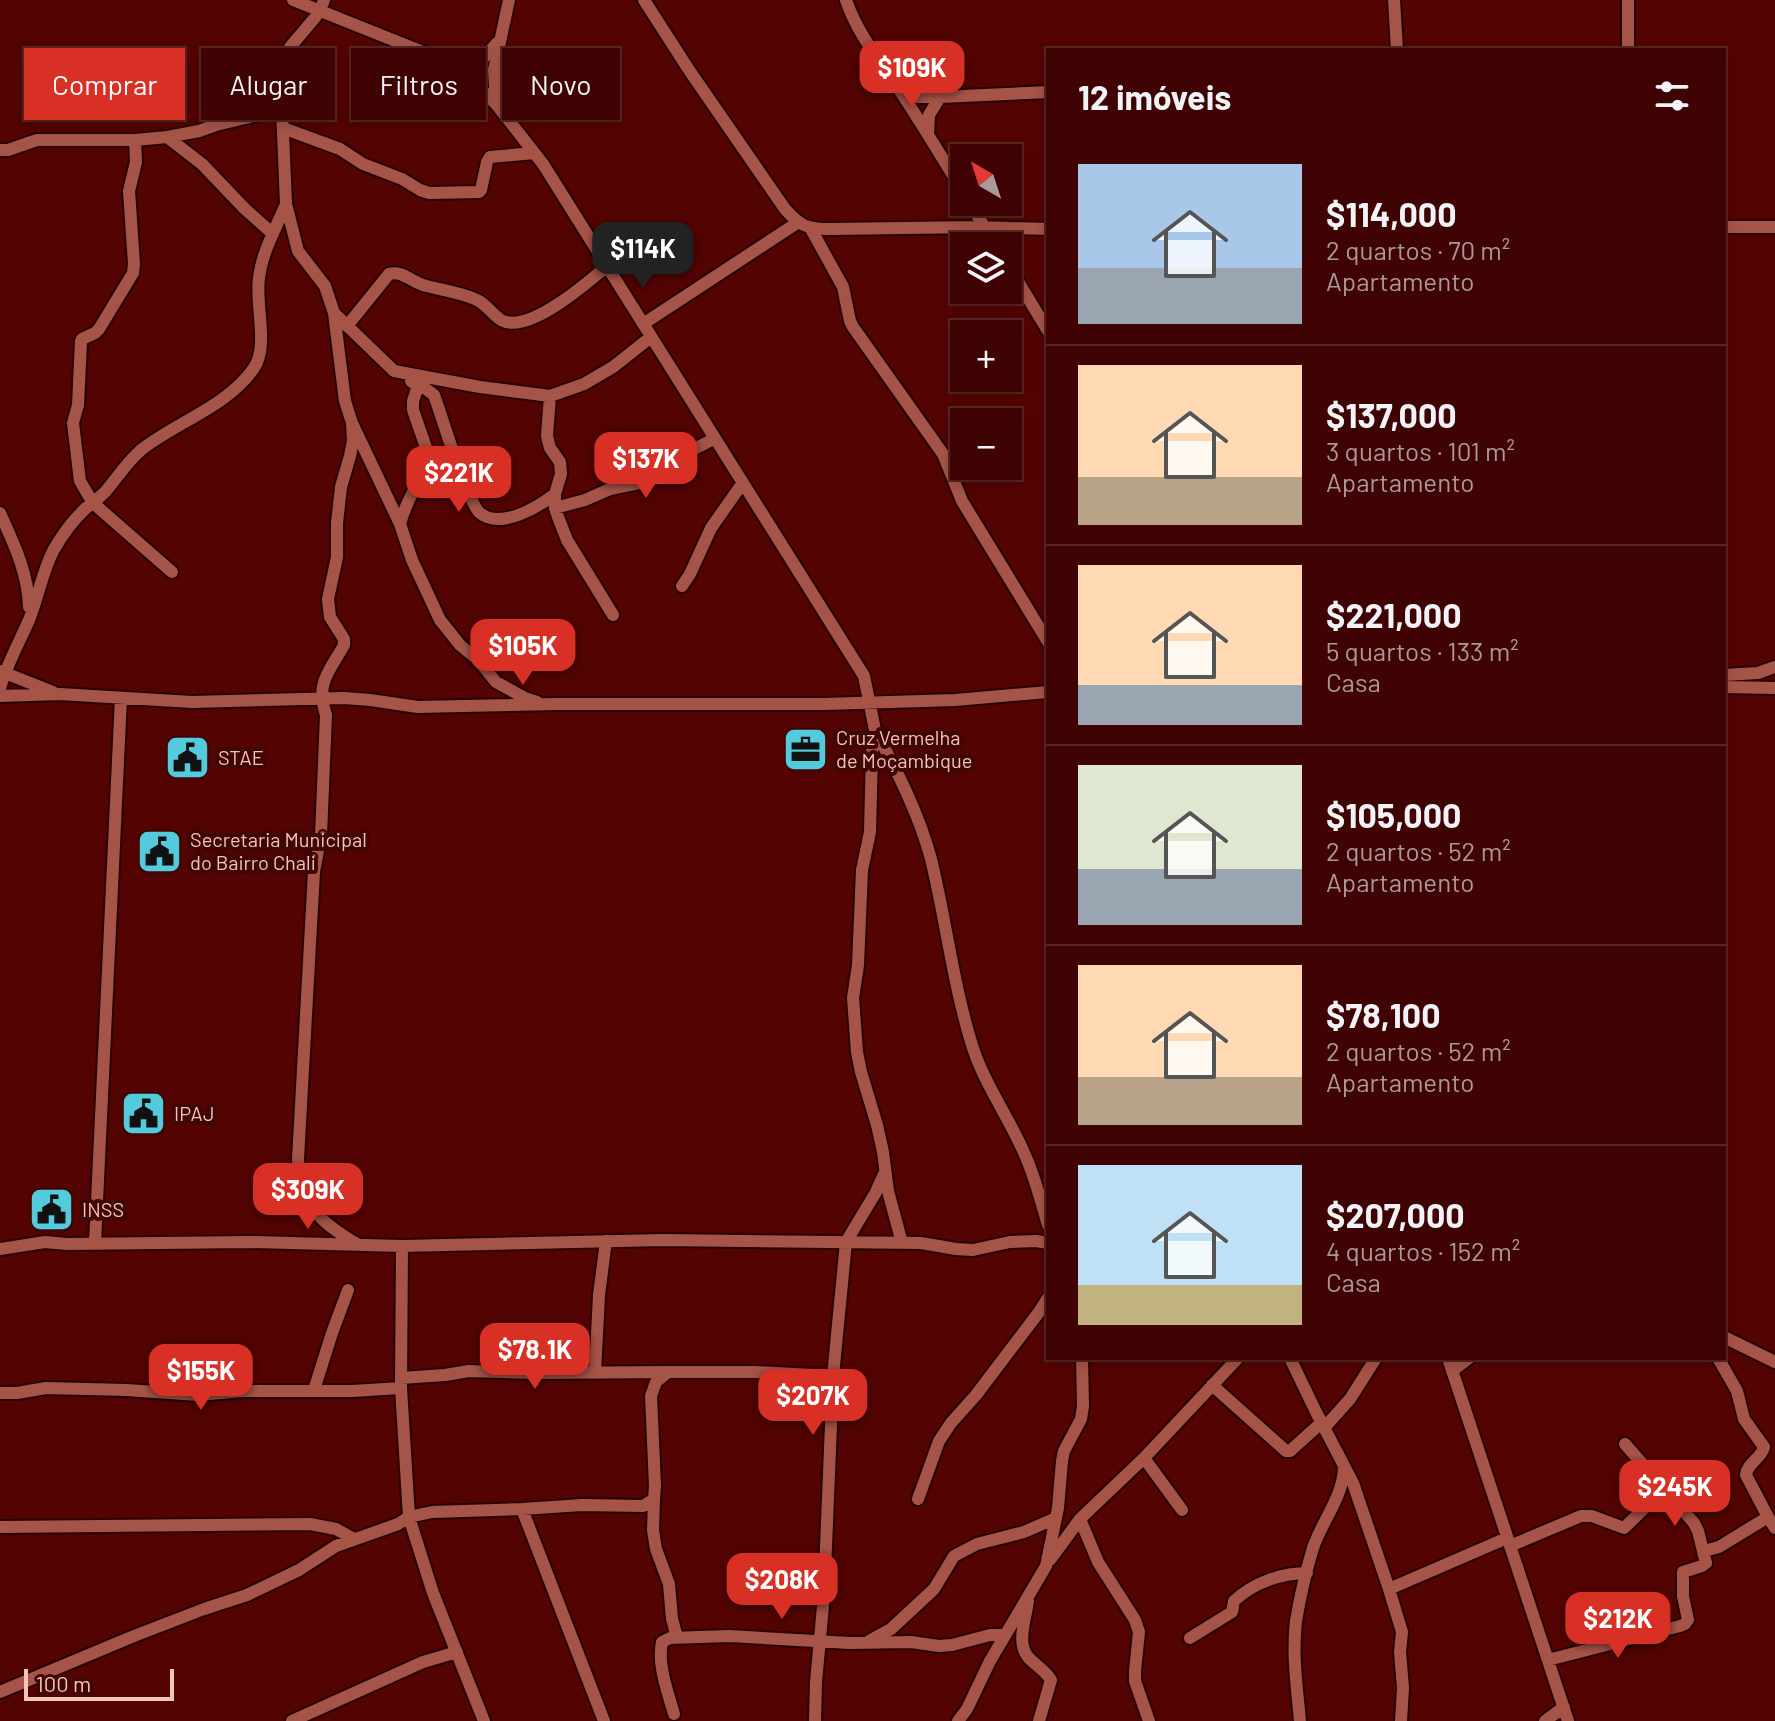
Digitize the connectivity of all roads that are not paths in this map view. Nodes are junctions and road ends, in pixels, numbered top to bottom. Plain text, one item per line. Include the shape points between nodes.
1 (293, 0) edge
2 (509, 0) edge
3 (644, 0) edge
4 (1394, 0) edge
5 (1628, 0) edge
6 (850, 3) edge
7 (322, 5) edge
8 (500, 38) junction
9 (290, 48) edge
10 (416, 48) edge
11 (1397, 48) edge
12 (1628, 48) edge
13 (486, 57) edge
14 (1046, 92) edge
15 (486, 94) edge
16 (904, 97) junction
17 (940, 97) junction
18 (496, 104) junction
19 (237, 120) edge
20 (283, 120) edge
21 (283, 128) junction
22 (928, 135) junction
23 (167, 137) junction
24 (135, 140) junction
25 (3, 153) edge
26 (534, 153) junction
27 (950, 170) edge
28 (286, 204) junction
29 (978, 216) edge
30 (797, 223) junction
31 (985, 227) junction
32 (1726, 227) edge
33 (1775, 227) edge
34 (811, 229) junction
35 (1046, 229) edge
36 (988, 232) edge
37 (273, 234) junction
38 (607, 266) junction
39 (1022, 288) edge
40 (334, 313) junction
41 (643, 324) junction
42 (347, 326) junction
43 (1046, 328) edge
44 (651, 337) junction
45 (403, 373) junction
46 (418, 386) junction
47 (550, 396) junction
48 (352, 423) junction
49 (714, 439) junction
50 (742, 484) junction
51 (555, 501) junction
52 (93, 503) junction
53 (0, 513) edge
54 (400, 524) junction
55 (172, 572) dead end
56 (682, 586) dead end
57 (613, 615) dead end
58 (30, 618) junction
59 (1046, 639) edge
60 (1775, 667) edge
61 (2, 672) edge
62 (1726, 675) edge
63 (1726, 687) edge
64 (0, 688) edge
65 (1775, 688) edge
66 (1046, 692) edge
67 (60, 694) junction
68 (0, 696) edge
69 (121, 698) junction
70 (321, 700) junction
71 (869, 703) junction
72 (548, 704) junction
73 (875, 730) junction
74 (885, 1171) junction
75 (1044, 1200) edge
76 (606, 1241) junction
77 (846, 1242) junction
78 (95, 1243) junction
79 (902, 1243) junction
80 (1046, 1243) edge
81 (359, 1245) junction
82 (402, 1246) junction
83 (0, 1249) edge
84 (348, 1290) dead end
85 (1046, 1301) edge
86 (1726, 1338) edge
87 (1082, 1360) edge
88 (1236, 1360) edge
89 (1291, 1360) edge
90 (1375, 1360) edge
91 (1719, 1360) edge
92 (1775, 1362) edge
93 (1450, 1364) edge
94 (595, 1372) junction
95 (668, 1372) junction
96 (833, 1376) junction
97 (401, 1383) junction
98 (1212, 1385) junction
99 (314, 1390) junction
100 (0, 1393) edge
101 (1322, 1425) junction
102 (1625, 1444) dead end
103 (1144, 1458) junction
104 (1344, 1468) junction
105 (1663, 1490) junction
106 (654, 1499) junction
107 (918, 1499) dead end
108 (522, 1509) junction
109 (1182, 1510) dead end
110 (409, 1517) junction
111 (1056, 1518) junction
112 (1080, 1519) junction
113 (1771, 1522) edge
114 (0, 1527) edge
115 (390, 1527) junction
116 (415, 1537) junction
117 (354, 1539) junction
118 (1509, 1542) junction
119 (1704, 1551) junction
120 (1046, 1566) junction
121 (1307, 1573) junction
122 (1389, 1589) junction
123 (1029, 1597) junction
124 (1004, 1635) junction
125 (677, 1637) junction
126 (1190, 1638) dead end
127 (819, 1640) junction
128 (866, 1643) junction
129 (457, 1652) junction
130 (1548, 1660) junction
131 (0, 1692) edge
132 (1564, 1707) junction
133 (674, 1714) dead end
134 (292, 1721) edge
135 (484, 1721) edge
136 (604, 1721) edge
137 (815, 1721) edge
138 (958, 1721) edge
139 (1039, 1721) edge
140 (1149, 1721) edge
141 (1300, 1721) edge
142 (1401, 1721) edge
143 (1545, 1721) edge
144 (1568, 1721) edge

1 - 7 street
2 - 8 street
3 - 30 street
4 - 11 street
5 - 12 street
6 - 16 street via 866,41
7 - 9 street
7 - 10 street
8 - 13 street
8 - 18 street via 494,70
14 - 17 street
15 - 18 street
16 - 17 street
16 - 22 street
17 - 22 street via 929,115
18 - 26 street
19 - 23 street
20 - 21 street
21 - 26 street via 429,193 479,192 490,157
21 - 28 street
22 - 27 street
23 - 24 street
23 - 37 street
24 - 25 street via 37,140
24 - 52 street via 129,191 133,273 99,329 81,341 73,423 78,475
26 - 38 street
28 - 37 street
28 - 40 street via 298,251 325,286
29 - 31 street
30 - 34 street
30 - 41 street
31 - 34 street
31 - 35 street
31 - 36 street
32 - 33 street
34 - 59 street via 843,287 853,327 943,454 962,501
37 - 52 street via 259,274 261,347 254,367 227,394 141,450
38 - 41 street
38 - 42 street via 564,300 517,323 501,321 470,297 393,272
39 - 43 street
40 - 42 street
40 - 48 street
41 - 44 street
42 - 45 street via 387,366
44 - 47 street via 584,384
44 - 49 street
45 - 46 street
45 - 47 street
46 - 51 street via 434,395 467,488 482,514 520,516
46 - 54 street via 413,410 429,463
47 - 51 street via 547,436 561,474
48 - 54 street
48 - 70 street via 328,599 330,617 344,645 325,676
49 - 50 street
49 - 51 street via 644,482 585,500
50 - 56 street via 711,528
50 - 71 street via 862,673
51 - 57 street via 567,540
52 - 55 street
52 - 58 street via 52,553
53 - 58 street via 22,565
54 - 72 street via 422,583 448,631 496,682
58 - 61 street
60 - 62 street
61 - 64 street
61 - 67 street
63 - 65 street
66 - 71 street
67 - 68 street
67 - 69 street
69 - 70 street
69 - 78 street
70 - 72 street via 418,707
70 - 81 street via 326,715 322,816 314,872 299,1180 324,1222
71 - 72 street
71 - 73 street
73 - 74 street via 853,998 859,1062
73 - 75 street via 926,843 972,1046
74 - 77 street
74 - 79 street
76 - 77 street
76 - 82 street
76 - 94 street
77 - 79 street
77 - 96 street
78 - 81 street
78 - 83 street via 45,1242
79 - 80 street via 973,1250 1010,1242
81 - 82 street
82 - 97 street
84 - 99 street
85 - 107 street via 939,1441
86 - 92 street
87 - 111 street via 1081,1419 1064,1451
88 - 98 street
89 - 101 street
90 - 101 street via 1350,1399
91 - 113 street via 1737,1391 1744,1419 1764,1447 1746,1475
93 - 118 street
94 - 95 street
94 - 97 street via 469,1371
95 - 96 street
95 - 106 street via 656,1382 651,1396
96 - 127 street
97 - 99 street via 352,1391
97 - 110 street
98 - 101 street via 1286,1451
98 - 103 street
99 - 100 street via 180,1395 46,1388
101 - 104 street
102 - 105 street
103 - 109 street
103 - 112 street
104 - 121 street via 1341,1489
104 - 122 street
105 - 118 street via 1624,1528 1581,1516
105 - 119 street via 1696,1526
106 - 108 street via 643,1506
106 - 125 street via 656,1549 669,1584
108 - 110 street
108 - 136 street
110 - 115 street
110 - 116 street
111 - 120 street
111 - 128 street via 954,1556 934,1589 901,1622
112 - 120 street
112 - 140 street via 1098,1562 1135,1620 1135,1681
113 - 119 street
114 - 117 street via 310,1524
115 - 116 street
115 - 117 street
116 - 129 street
117 - 131 street via 247,1595
118 - 122 street
118 - 130 street
119 - 130 street via 1705,1565 1683,1572 1685,1624
120 - 123 street
121 - 126 street via 1286,1574 1244,1593 1234,1601 1232,1612
121 - 141 street via 1296,1622
122 - 142 street via 1402,1632
123 - 124 street
123 - 139 street via 1021,1644 1051,1680
124 - 128 street via 939,1646
124 - 138 street
125 - 127 street
125 - 133 street via 662,1642 661,1650
127 - 128 street
127 - 137 street
129 - 134 street
129 - 135 street
130 - 132 street
132 - 143 street
132 - 144 street

